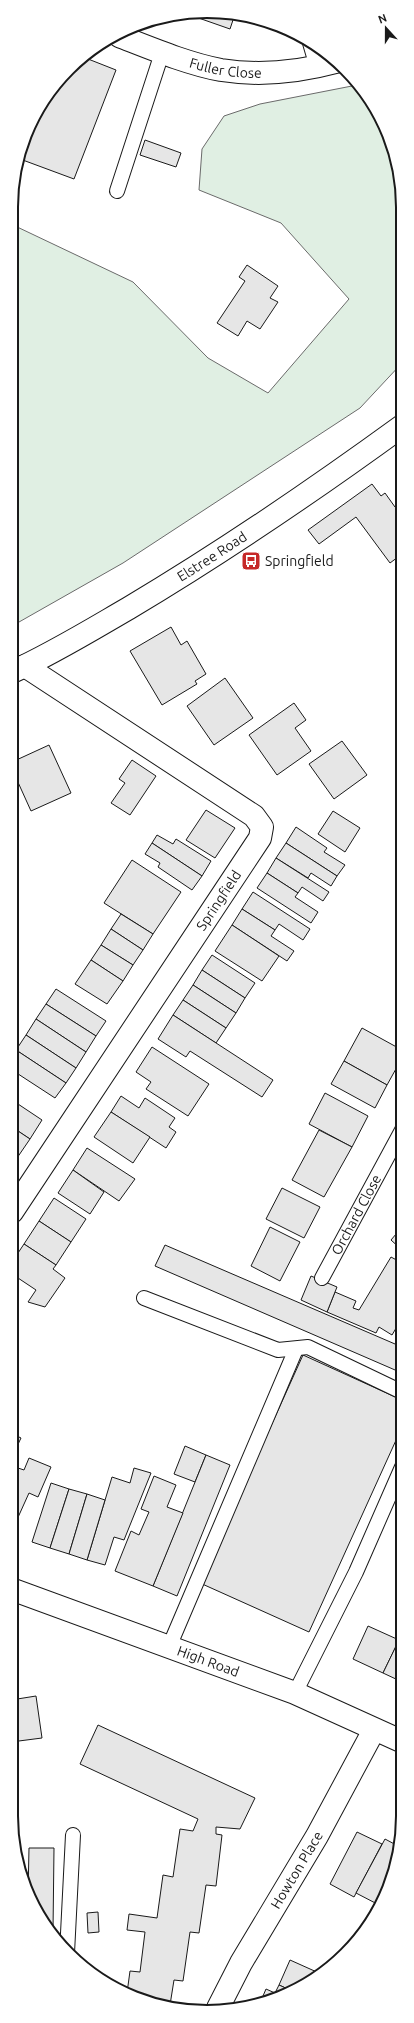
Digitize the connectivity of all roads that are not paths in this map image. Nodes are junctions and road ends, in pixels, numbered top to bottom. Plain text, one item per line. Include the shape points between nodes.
1 (122, 37) edge
2 (162, 53) junction
3 (319, 55) edge
4 (326, 64) edge
5 (117, 191) dead end
6 (396, 430) edge
7 (19, 669) edge
8 (396, 1141) edge
9 (18, 1203) edge
10 (322, 1278) dead end
11 (144, 1298) dead end
12 (296, 1349) junction
13 (396, 1389) edge
14 (396, 1481) edge
15 (18, 1592) edge
16 (169, 1647) junction
17 (295, 1693) junction
18 (374, 1730) junction
19 (396, 1739) edge
20 (73, 1835) dead end
21 (67, 1944) edge
22 (220, 2005) edge

1 - 2 street, Fuller Close
2 - 4 street, Fuller Close via 220,70 270,73
2 - 5 lane
3 - 4 lane
6 - 7 street, Elstree Road via 194,570
7 - 9 street, Springfield via 254,816 262,827 260,838
8 - 10 lane, Orchard Close
11 - 12 lane via 278,1350
12 - 13 lane via 308,1347
12 - 16 lane
14 - 17 lane via 356,1572
15 - 16 street, High Road
16 - 17 street, High Road
17 - 18 street, High Road
18 - 19 street, High Road
18 - 22 street, Howton Place via 317,1836 241,1963
20 - 21 lane

